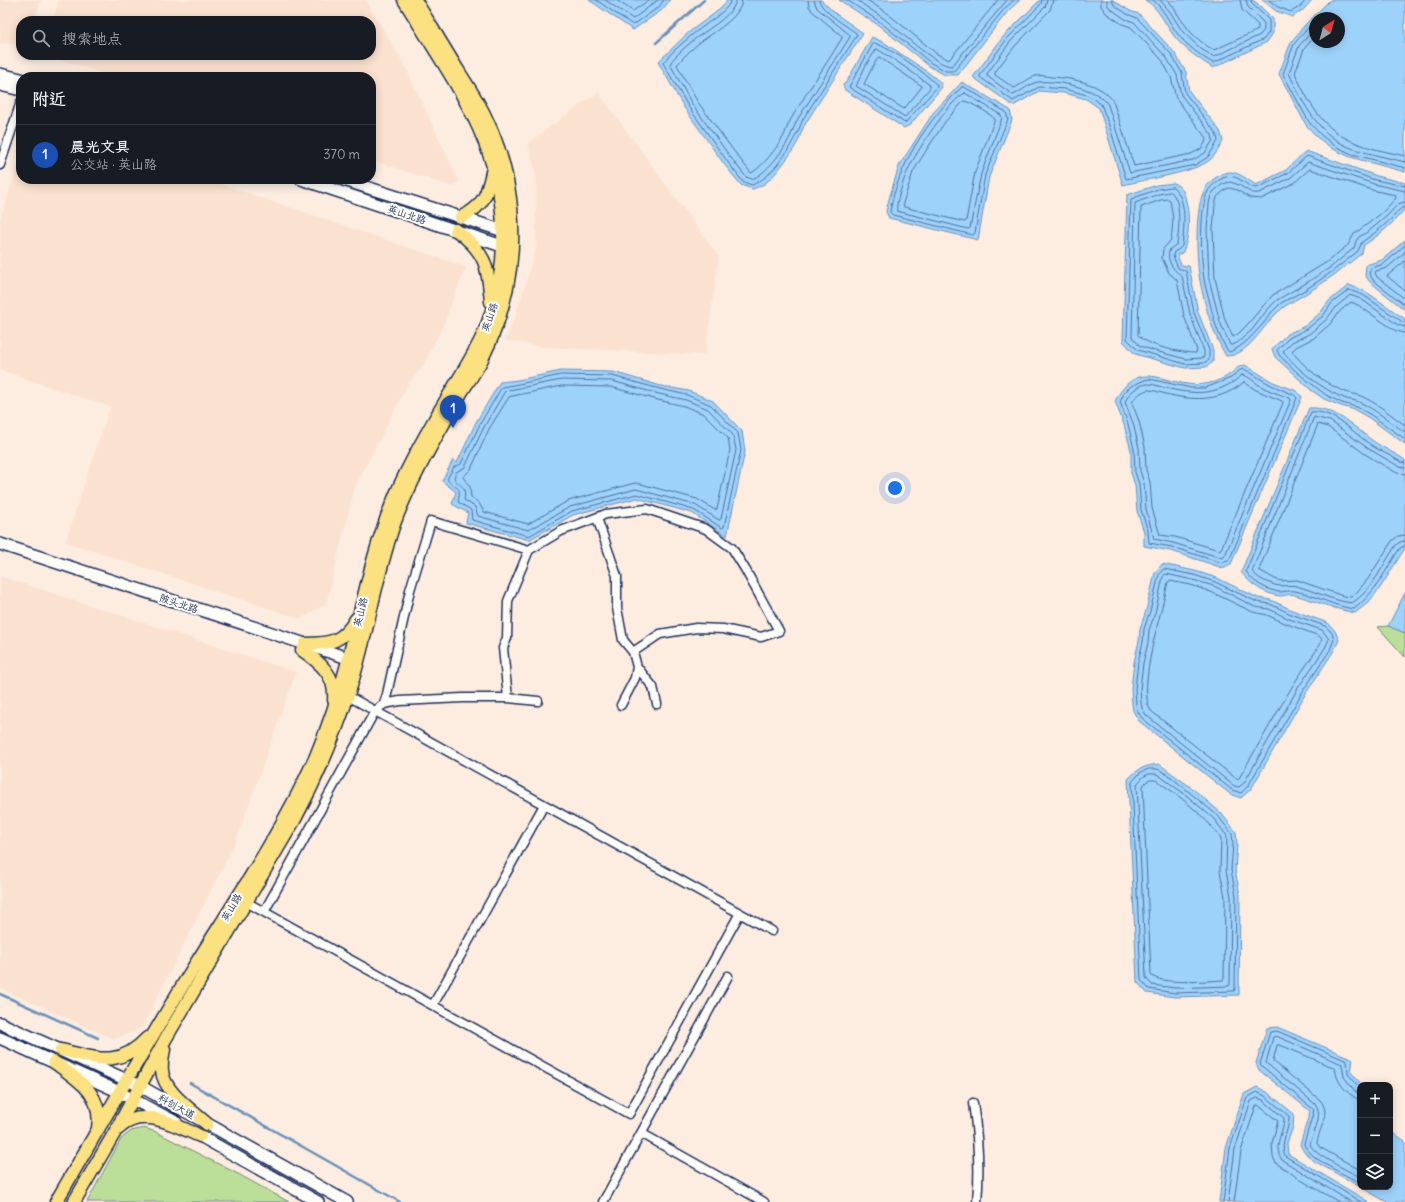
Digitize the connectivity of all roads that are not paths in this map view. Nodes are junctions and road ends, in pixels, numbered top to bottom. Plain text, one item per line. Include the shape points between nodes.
1 (404, 0) edge
2 (415, 0) edge
3 (0, 74) edge
4 (16, 78) edge
5 (0, 85) edge
6 (16, 89) edge
7 (16, 117) edge
8 (0, 165) edge
9 (494, 165) junction
10 (316, 184) edge
11 (357, 184) edge
12 (461, 217) junction
13 (456, 230) junction
14 (508, 232) junction
15 (508, 248) junction
16 (492, 311) junction
17 (597, 518) junction
18 (0, 544) edge
19 (529, 550) junction
20 (0, 552) edge
21 (362, 607) junction
22 (304, 647) junction
23 (633, 652) junction
24 (353, 663) junction
25 (637, 667) junction
26 (348, 696) junction
27 (508, 698) junction
28 (538, 701) dead end
29 (384, 704) junction
30 (657, 704) dead end
31 (622, 705) dead end
32 (375, 711) junction
33 (333, 712) junction
34 (544, 804) junction
35 (246, 902) junction
36 (264, 912) junction
37 (740, 913) junction
38 (772, 931) dead end
39 (728, 976) dead end
40 (433, 1005) junction
41 (0, 1023) edge
42 (160, 1023) junction
43 (0, 1038) edge
44 (166, 1038) junction
45 (61, 1050) junction
46 (54, 1062) junction
47 (127, 1080) junction
48 (140, 1086) junction
49 (120, 1092) junction
50 (133, 1099) junction
51 (973, 1103) dead end
52 (207, 1124) junction
53 (98, 1130) junction
54 (115, 1132) junction
55 (641, 1133) junction
56 (200, 1136) junction
57 (56, 1202) edge
58 (74, 1202) edge
59 (318, 1202) edge
60 (347, 1202) edge
61 (603, 1202) edge
62 (764, 1202) edge
63 (977, 1202) edge

1 - 9 main road, 英山路 via 476,118
2 - 14 main road, 英山路 via 484,114 494,138 509,187 512,213
3 - 4 main road
5 - 6 main road
7 - 8 street
9 - 12 main road via 484,198 474,210
9 - 14 main road, 英山路
10 - 13 main road, 英山北路
11 - 12 main road, 英山北路
12 - 14 main road, 英山北路
13 - 15 main road, 英山北路
13 - 16 main road via 475,246 482,256 489,277
14 - 15 main road, 英山路
15 - 16 main road, 英山路
15 - 24 main road, 英山路 via 507,289 501,314 481,361 422,462 404,500
16 - 21 main road, 英山路 via 472,357 417,451 398,490 378,543
17 - 19 street via 561,531
17 - 23 street via 616,576 617,608 623,640
17 - 23 street via 606,514 647,509 706,529 732,548 779,631 761,637 723,629 696,628 660,634
18 - 22 main road, 陂头北路
19 - 27 street via 508,602 507,638 503,648
19 - 29 street via 431,522 410,590
20 - 22 main road, 陂头北路
21 - 22 main road via 339,639
21 - 24 main road, 英山路
22 - 24 main road, 陂头北路
22 - 33 main road via 330,676 334,694
23 - 25 street
24 - 26 main road, 英山路
24 - 33 main road, 英山路
25 - 30 street via 653,687
25 - 31 street via 635,678
26 - 32 street
26 - 35 main road, 英山路 via 314,783
27 - 28 street
27 - 29 street via 400,701
29 - 32 street
32 - 34 street
32 - 36 street
33 - 42 main road, 英山路 via 287,814
34 - 37 street
34 - 40 street
35 - 36 street
35 - 44 main road, 英山路
36 - 40 street
37 - 38 street
37 - 40 street via 629,1114
39 - 55 street
41 - 45 main road, 科创大道
42 - 45 main road via 134,1050 116,1058 96,1058
42 - 47 main road, 英山路
43 - 46 main road, 科创大道
44 - 48 main road, 英山路
44 - 52 main road via 161,1067 165,1083
45 - 47 main road, 科创大道
46 - 49 main road, 科创大道
46 - 53 main road via 91,1092 98,1110
47 - 48 main road, 科创大道
47 - 49 main road, 英山路
48 - 50 main road, 英山路
48 - 52 main road, 科创大道
49 - 50 main road, 科创大道
49 - 53 main road, 英山路
50 - 54 main road, 英山路
50 - 56 main road, 科创大道
51 - 63 street via 979,1165
52 - 60 main road, 科创大道
53 - 57 main road, 英山路
54 - 56 main road via 132,1120 150,1117
54 - 58 main road, 英山路
55 - 61 street
55 - 62 street
56 - 59 main road, 科创大道

